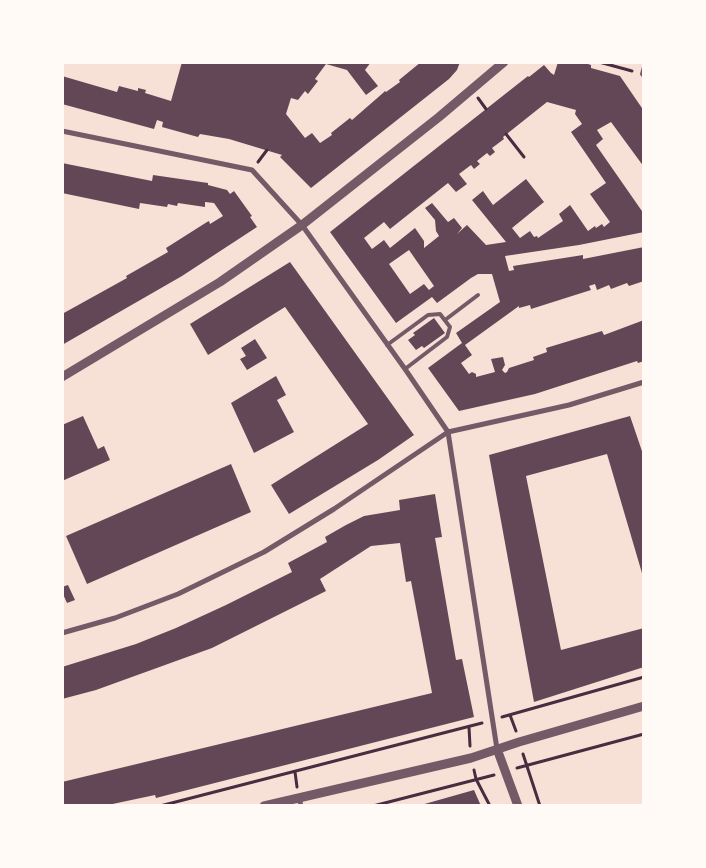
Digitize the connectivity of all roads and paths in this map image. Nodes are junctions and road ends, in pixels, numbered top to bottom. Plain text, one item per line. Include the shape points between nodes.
1 (504, 62) edge
2 (599, 62) edge
3 (644, 67) edge
4 (643, 75) edge
5 (62, 131) edge
6 (506, 134) dead end
7 (524, 157) dead end
8 (302, 225) junction
9 (478, 295) dead end
10 (445, 320) junction
11 (387, 345) junction
12 (405, 369) junction
13 (62, 377) edge
14 (644, 382) edge
15 (448, 432) junction
16 (62, 633) edge
17 (644, 677) edge
18 (644, 706) edge
19 (493, 720) junction
20 (496, 749) junction
21 (527, 765) dead end
22 (476, 779) dead end
23 (300, 802) edge
24 (160, 806) edge
25 (264, 806) edge
26 (490, 806) edge
27 (518, 806) edge
28 (540, 806) edge

1 - 8 street
2 - 4 path
3 - 4 lane
5 - 8 street via 252,170
6 - 7 path
8 - 11 street
8 - 13 street via 220,282
9 - 10 lane
10 - 11 lane via 440,314 428,315
10 - 12 lane via 450,327 447,337
11 - 12 street
12 - 15 street
14 - 15 street via 569,404
15 - 16 street via 264,552 178,594 115,618
15 - 19 street
17 - 19 path
18 - 20 street
19 - 20 street
19 - 24 path
20 - 23 street
20 - 27 street
21 - 28 path
22 - 26 path
23 - 25 street

